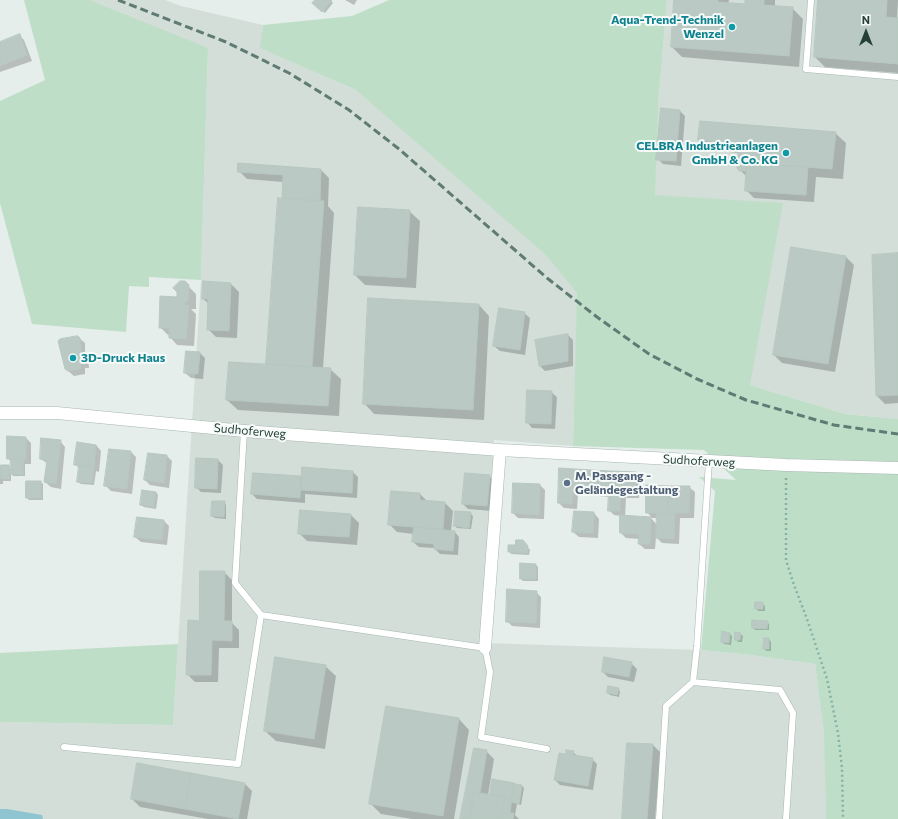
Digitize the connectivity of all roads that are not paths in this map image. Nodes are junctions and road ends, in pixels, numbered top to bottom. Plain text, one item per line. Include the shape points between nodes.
1 (811, 0) edge
2 (898, 77) edge
3 (0, 413) edge
4 (244, 431) junction
5 (500, 450) junction
6 (709, 461) junction
7 (898, 468) edge
8 (261, 615) junction
9 (485, 648) junction
10 (693, 682) junction
11 (64, 747) dead end
12 (547, 749) dead end
13 (658, 819) edge
14 (786, 819) edge

1 - 2 lane via 806,69
3 - 4 street, Sudhoferweg via 57,413
4 - 5 street, Sudhoferweg
4 - 8 lane via 235,583
5 - 6 street, Sudhoferweg
5 - 9 street
6 - 7 street, Sudhoferweg via 786,466
6 - 10 lane via 698,646
8 - 9 lane
8 - 11 lane via 238,764
9 - 12 lane via 490,672 481,737
10 - 13 lane via 666,706
10 - 14 lane via 780,690 793,714

